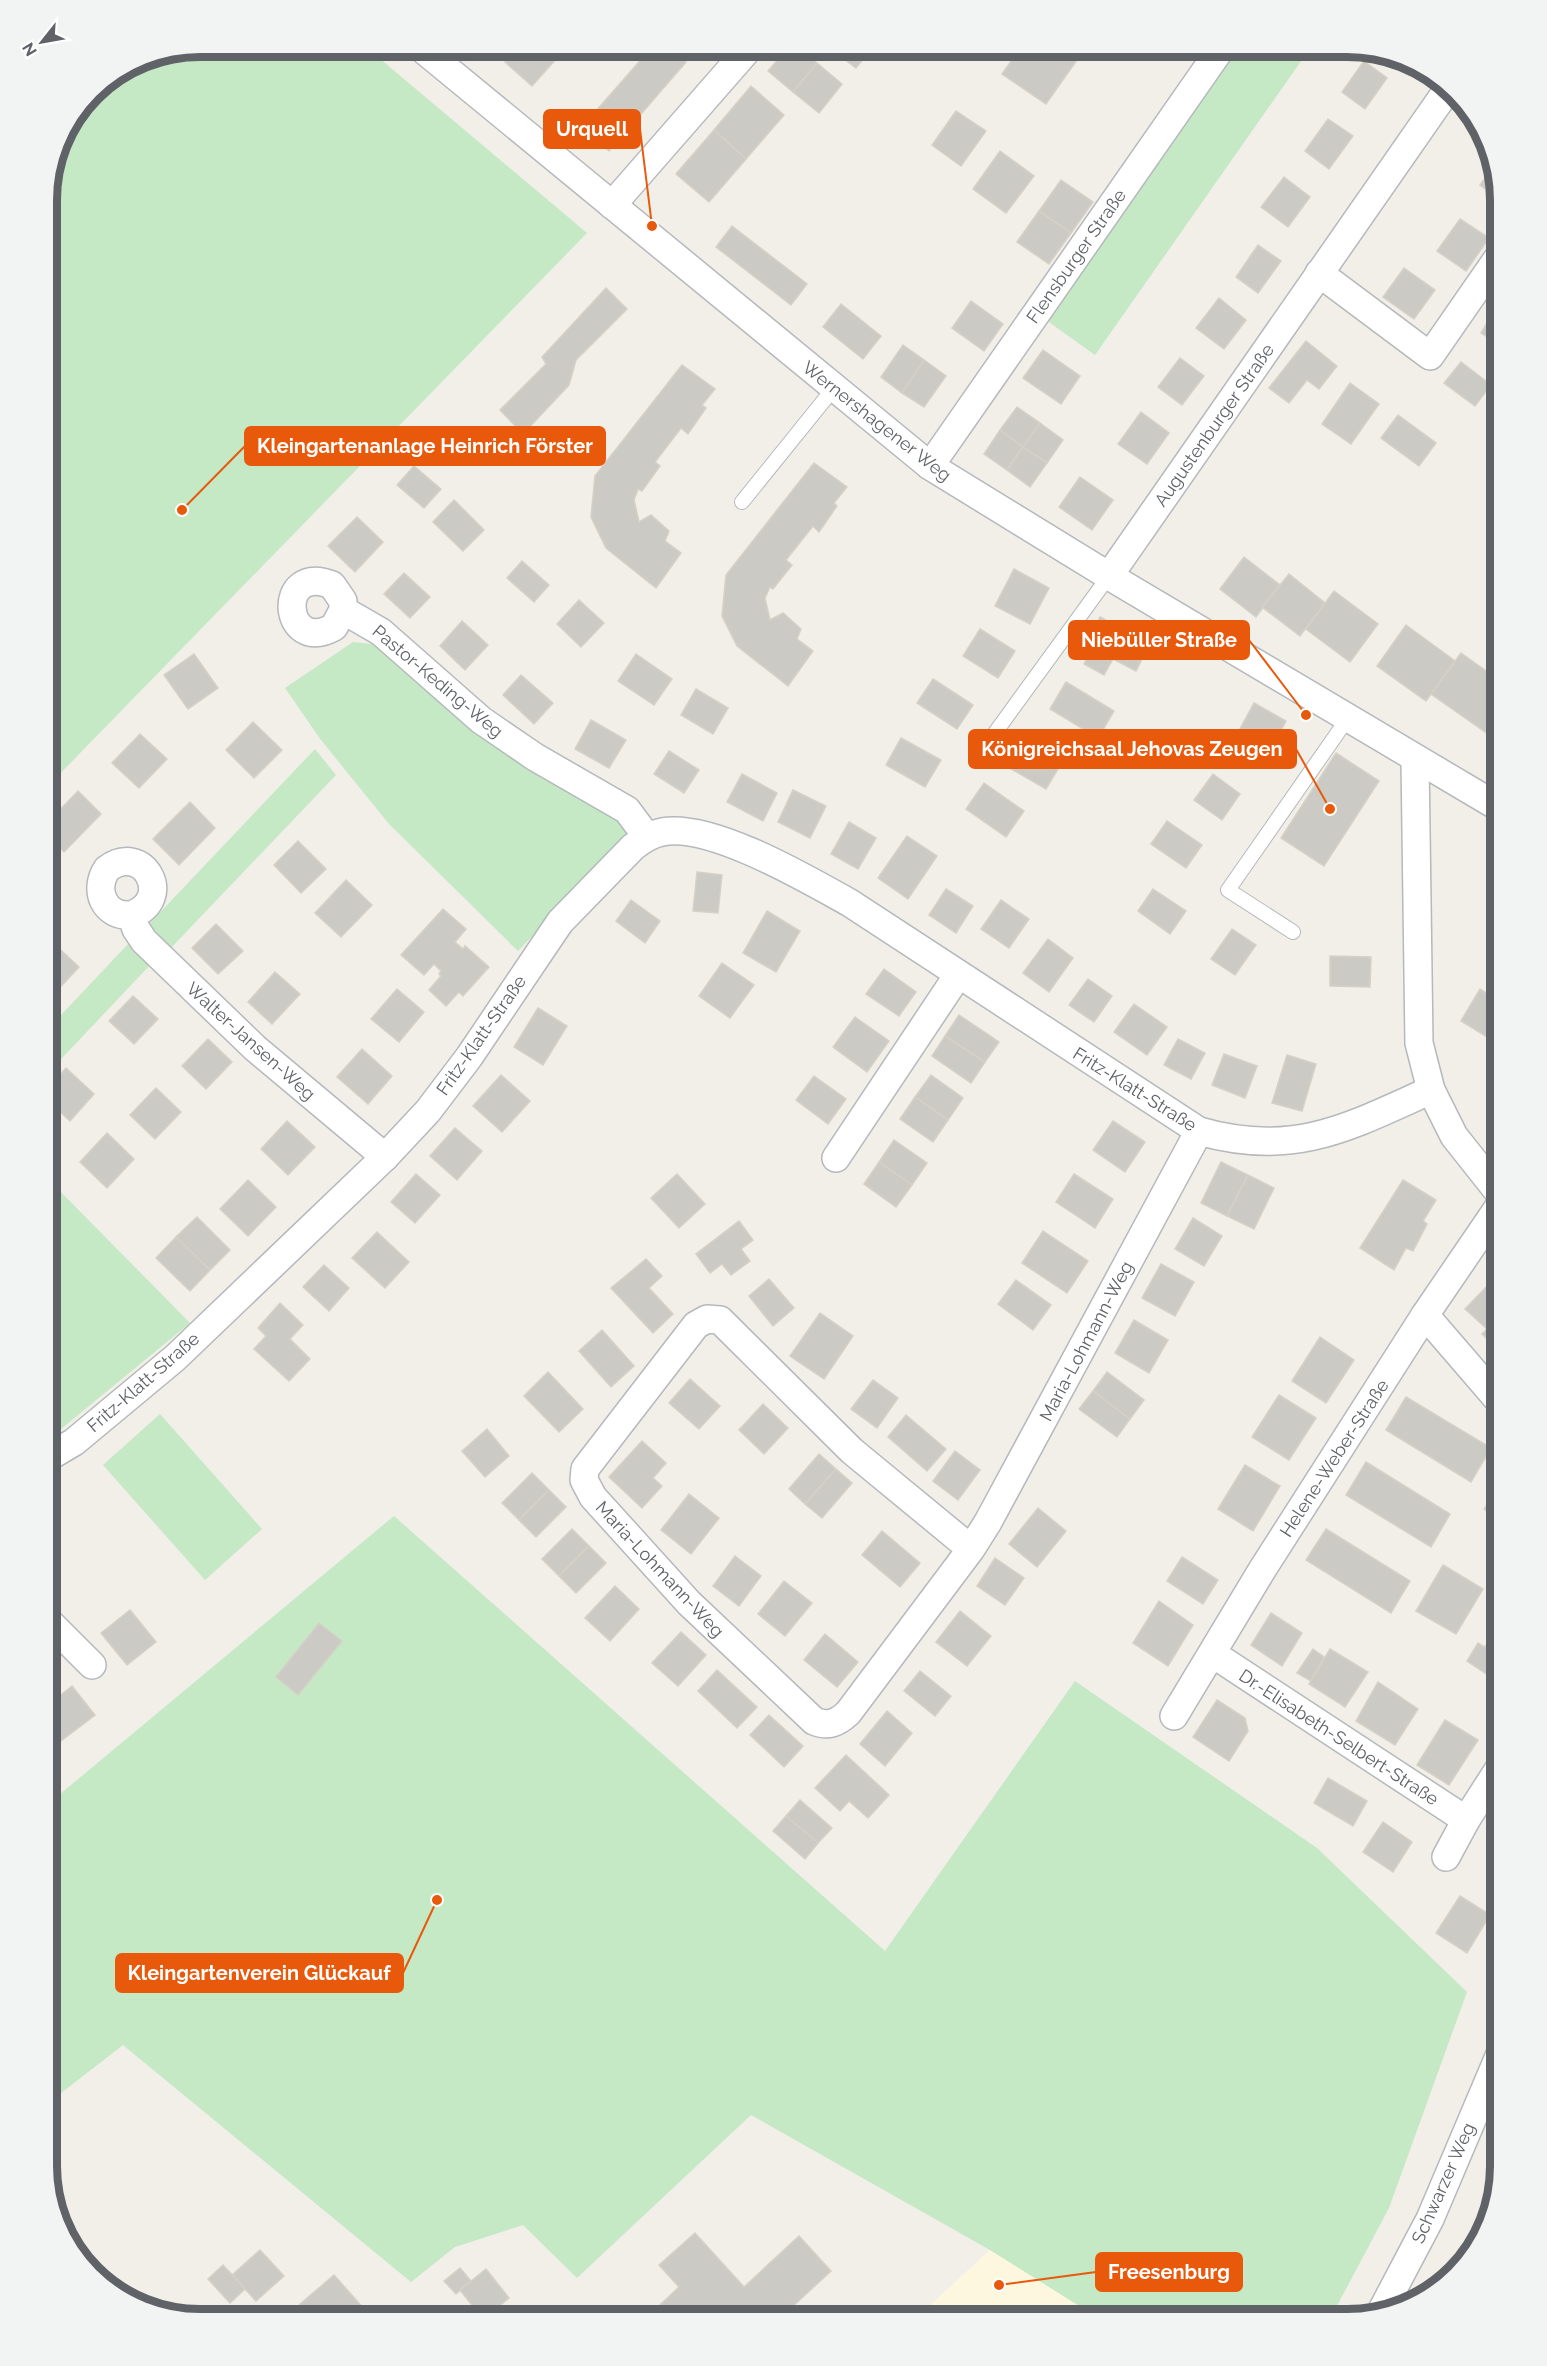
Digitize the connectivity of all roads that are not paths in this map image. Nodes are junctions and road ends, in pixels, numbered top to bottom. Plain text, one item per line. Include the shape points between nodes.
1 (433, 57) edge
2 (741, 57) edge
3 (1215, 57) edge
4 (1444, 95) edge
5 (612, 205) junction
6 (1490, 270) edge
7 (1319, 273) junction
8 (834, 388) junction
9 (930, 466) junction
10 (742, 502) dead end
11 (1109, 576) junction
12 (343, 610) dead end
13 (1348, 718) junction
14 (984, 748) dead end
15 (1415, 759) junction
16 (1490, 799) edge
17 (646, 837) junction
18 (131, 915) dead end
19 (1293, 932) dead end
20 (958, 975) junction
21 (1431, 1090) junction
22 (1199, 1131) junction
23 (385, 1157) junction
24 (837, 1158) dead end
25 (1490, 1181) edge
26 (1490, 1220) edge
27 (1425, 1315) junction
28 (1490, 1390) edge
29 (57, 1452) edge
30 (970, 1549) junction
31 (57, 1630) edge
32 (1213, 1654) junction
33 (92, 1665) dead end
34 (1174, 1716) dead end
35 (1490, 1783) edge
36 (1466, 1820) junction
37 (1446, 1857) dead end
38 (1490, 2078) edge
39 (1385, 2304) edge

1 - 5 street, Wernershagener Weg
2 - 5 street
3 - 9 street, Flensburger Straße
4 - 7 street, Augustenburger Straße
5 - 8 street, Wernershagener Weg
6 - 7 street via 1430,357
7 - 11 street, Augustenburger Straße
8 - 9 street, Wernershagener Weg
8 - 10 lane
9 - 11 street, Wernershagener Weg
11 - 13 street, Wernershagener Weg
11 - 14 lane
12 - 17 street, Pastor-Keding-Weg via 381,632 481,720 535,757 627,810
13 - 15 street, Wernershagener Weg
13 - 19 lane via 1228,890
15 - 16 street, Wernershagener Weg
15 - 21 street via 1419,1043
17 - 20 street, Fritz-Klatt-Straße via 678,830 698,833 771,861 849,903
17 - 23 street, Fritz-Klatt-Straße via 560,922 469,1057
18 - 23 street, Walter-Jansen-Weg via 144,941 211,1008
20 - 22 street, Fritz-Klatt-Straße
20 - 24 street
21 - 22 street, Fritz-Klatt-Straße via 1344,1129 1297,1140 1249,1142
21 - 25 street via 1454,1136
22 - 30 street, Maria-Lohmann-Weg
23 - 29 street, Fritz-Klatt-Straße via 175,1358
26 - 27 street, Helene-Weber-Straße
27 - 28 street
27 - 32 street, Helene-Weber-Straße
30 - 30 street, Maria-Lohmann-Weg via 848,1713 833,1724 823,1725 814,1721 689,1603 593,1497 584,1480 585,1469 696,1325 707,1319 720,1320 852,1451
31 - 33 street
32 - 34 street, Helene-Weber-Straße
32 - 36 street, Dr.-Elisabeth-Selbert-Straße
35 - 36 street
36 - 37 street
38 - 39 street, Schwarzer Weg via 1430,2219

